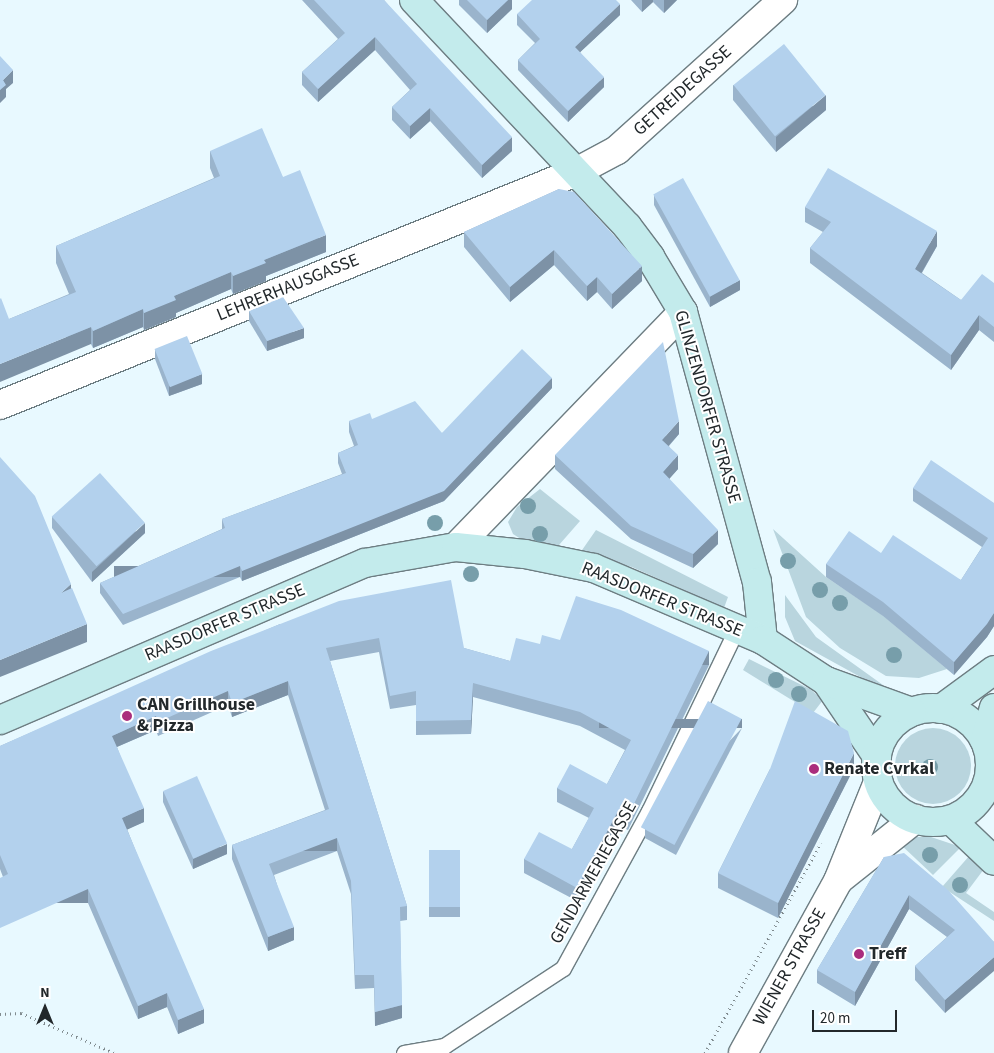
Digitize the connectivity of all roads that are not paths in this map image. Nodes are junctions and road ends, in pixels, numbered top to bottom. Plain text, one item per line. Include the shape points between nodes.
1 (414, 0) edge
2 (783, 0) edge
3 (576, 172) junction
4 (683, 312) junction
5 (0, 404) edge
6 (456, 547) junction
7 (736, 630) junction
8 (763, 640) junction
9 (994, 670) edge
10 (826, 681) junction
11 (994, 708) edge
12 (941, 709) junction
13 (912, 712) junction
14 (0, 720) edge
15 (985, 741) junction
16 (878, 769) junction
17 (989, 800) edge
18 (914, 819) junction
19 (951, 820) junction
20 (994, 861) edge
21 (838, 881) junction
22 (404, 1053) edge
23 (743, 1053) edge

1 - 3 main road, GLINZENDORFER STRASSE
2 - 3 street, GETREIDEGASSE via 617,150
3 - 4 main road, GLINZENDORFER STRASSE via 627,226
3 - 5 street, LEHRERHAUSGASSE
4 - 6 street
4 - 8 main road, GLINZENDORFER STRASSE via 757,582
6 - 7 main road, RAASDORFER STRASSE via 525,554 594,568
6 - 14 main road, RAASDORFER STRASSE via 364,563
7 - 8 main road, RAASDORFER STRASSE
7 - 22 lane, GENDARMERIEGASSE via 649,811 563,968 444,1046
8 - 10 main road, RAASDORFER STRASSE
9 - 12 main road
10 - 13 main road, RAASDORFER STRASSE
10 - 16 main road, RAASDORFER STRASSE
11 - 15 main road
12 - 13 main road
12 - 15 main road via 966,718
13 - 16 main road via 891,727
15 - 17 main road via 990,766
16 - 18 main road via 893,806
16 - 21 street, WIENER STRASSE
17 - 19 main road
18 - 19 main road via 926,822
18 - 21 street, WIENER STRASSE
19 - 20 main road
21 - 23 street, WIENER STRASSE

